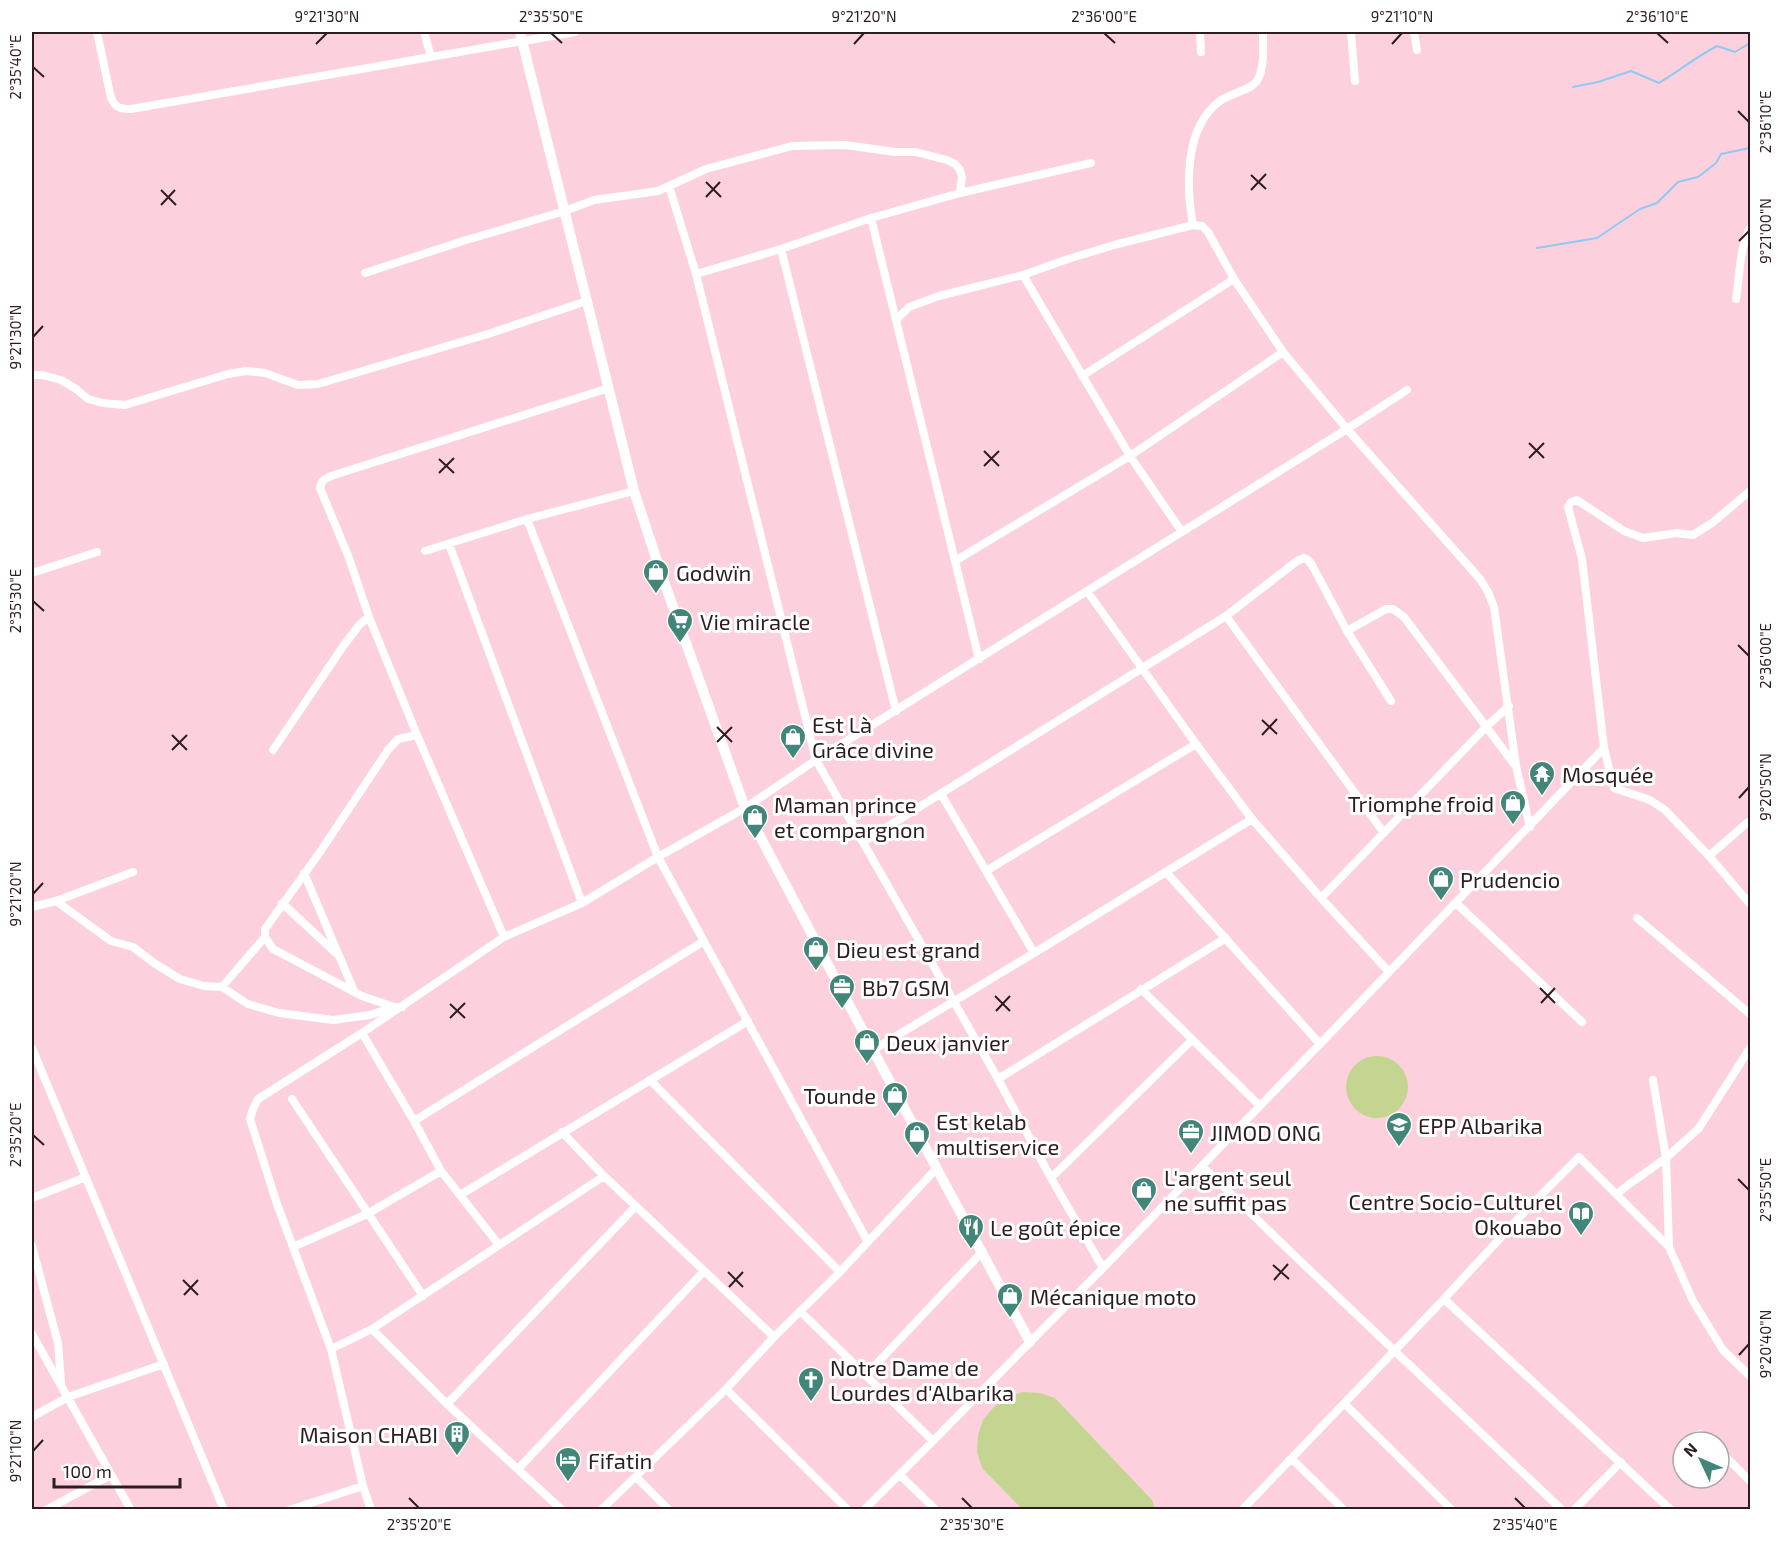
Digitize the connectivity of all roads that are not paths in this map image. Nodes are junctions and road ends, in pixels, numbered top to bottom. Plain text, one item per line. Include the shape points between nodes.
1 (97, 32) edge
2 (424, 32) edge
3 (575, 32) edge
4 (1200, 32) edge
5 (1263, 32) edge
6 (1351, 32) edge
7 (1414, 32) edge
8 (521, 36) edge
9 (1417, 50) dead end
10 (1201, 52) dead end
11 (430, 57) junction
12 (1355, 81) dead end
13 (1091, 163) dead end
14 (669, 186) junction
15 (960, 193) junction
16 (565, 211) junction
17 (871, 219) junction
18 (1193, 225) junction
19 (1750, 228) edge
20 (781, 249) junction
21 (365, 273) dead end
22 (696, 274) junction
23 (1023, 275) junction
24 (1234, 279) junction
25 (1736, 299) dead end
26 (587, 301) junction
27 (896, 320) junction
28 (1283, 352) junction
29 (32, 375) edge
30 (1082, 376) junction
31 (609, 388) junction
32 (1407, 390) dead end
33 (1347, 429) junction
34 (1130, 456) junction
35 (634, 491) junction
36 (1750, 491) edge
37 (527, 519) junction
38 (1182, 532) junction
39 (449, 544) junction
40 (425, 551) dead end
41 (97, 552) dead end
42 (956, 561) junction
43 (32, 573) edge
44 (1087, 591) junction
45 (1226, 616) junction
46 (369, 617) junction
47 (1347, 631) junction
48 (979, 659) junction
49 (1142, 668) junction
50 (1391, 701) dead end
51 (1509, 706) junction
52 (896, 711) junction
53 (1486, 727) junction
54 (417, 735) junction
55 (1196, 744) junction
56 (1604, 748) junction
57 (273, 750) dead end
58 (816, 760) junction
59 (1516, 765) junction
60 (941, 794) junction
61 (745, 808) junction
62 (1251, 819) junction
63 (1748, 822) dead end
64 (1530, 826) junction
65 (1384, 832) junction
66 (863, 842) junction
67 (1708, 856) junction
68 (658, 857) junction
69 (133, 872) dead end
70 (986, 872) junction
71 (1166, 872) junction
72 (304, 873) junction
73 (1321, 898) junction
74 (56, 901) junction
75 (282, 903) junction
76 (582, 903) junction
77 (1456, 903) junction
78 (1750, 904) edge
79 (32, 908) edge
80 (1637, 918) dead end
81 (265, 937) junction
82 (504, 937) junction
83 (1226, 938) junction
84 (704, 941) junction
85 (1034, 953) junction
86 (339, 956) junction
87 (1389, 972) junction
88 (222, 987) junction
89 (1141, 989) junction
90 (354, 991) junction
91 (362, 996) junction
92 (954, 1002) junction
93 (398, 1007) junction
94 (1750, 1014) edge
95 (370, 1015) junction
96 (748, 1021) junction
97 (1582, 1023) dead end
98 (375, 1024) junction
99 (362, 1033) junction
100 (1192, 1040) junction
101 (1320, 1044) junction
102 (32, 1048) edge
103 (1750, 1048) edge
104 (873, 1050) junction
105 (998, 1079) junction
106 (650, 1080) junction
107 (1653, 1080) dead end
108 (292, 1099) dead end
109 (1260, 1106) junction
110 (414, 1121) junction
111 (562, 1132) junction
112 (1666, 1158) junction
113 (1202, 1166) junction
114 (936, 1168) junction
115 (441, 1171) junction
116 (604, 1176) junction
117 (86, 1177) junction
118 (1051, 1179) junction
119 (1617, 1194) junction
120 (459, 1195) junction
121 (32, 1198) edge
122 (636, 1206) junction
123 (368, 1214) junction
124 (868, 1242) junction
125 (499, 1245) junction
126 (32, 1246) edge
127 (293, 1247) junction
128 (1669, 1247) junction
129 (981, 1253) junction
130 (1103, 1268) junction
131 (704, 1271) junction
132 (840, 1272) junction
133 (423, 1296) junction
134 (1444, 1299) junction
135 (800, 1311) junction
136 (372, 1329) junction
137 (32, 1334) edge
138 (774, 1337) junction
139 (1030, 1342) junction
140 (331, 1349) junction
141 (1395, 1351) junction
142 (164, 1364) junction
143 (866, 1375) junction
144 (1750, 1376) edge
145 (62, 1386) junction
146 (726, 1389) junction
147 (68, 1397) junction
148 (447, 1404) junction
149 (1345, 1404) junction
150 (32, 1417) edge
151 (933, 1441) junction
152 (1292, 1459) junction
153 (1622, 1462) junction
154 (1731, 1462) edge
155 (519, 1468) junction
156 (111, 1475) junction
157 (900, 1475) junction
158 (636, 1477) junction
159 (1750, 1481) edge
160 (363, 1486) junction
161 (46, 1509) edge
162 (131, 1509) edge
163 (224, 1509) edge
164 (289, 1509) edge
165 (371, 1509) edge
166 (562, 1509) edge
167 (601, 1509) edge
168 (669, 1509) edge
169 (848, 1509) edge
170 (864, 1509) edge
171 (936, 1509) edge
172 (1242, 1509) edge
173 (1344, 1509) edge
174 (1452, 1509) edge
175 (1562, 1509) edge
176 (1574, 1509) edge
177 (1671, 1509) edge

1 - 11 street via 111,98 120,109
2 - 11 street
3 - 8 street
4 - 10 street
5 - 18 street via 1257,81 1216,104 1195,140 1188,186
6 - 12 street
7 - 9 street
8 - 11 street
8 - 16 street
13 - 15 street
14 - 15 street via 706,169 760,153 845,145 916,152 947,160 960,170
14 - 16 street via 594,200
14 - 22 street
15 - 17 street
16 - 21 street
16 - 26 street
17 - 20 street
17 - 27 street
18 - 23 street via 1068,258
18 - 24 street via 1208,232
19 - 25 street via 1740,262
20 - 22 street
20 - 52 street
22 - 58 street
23 - 27 street via 939,296 909,307
23 - 30 street
24 - 28 street
24 - 30 street
26 - 29 street via 318,384 298,386 265,373 246,371 125,405 88,399 61,380
26 - 31 street
27 - 42 street
28 - 33 street
28 - 34 street
30 - 34 street
31 - 35 street
31 - 46 street via 325,478 320,488
32 - 33 street
33 - 38 street
33 - 51 street via 1488,592 1494,608
34 - 38 street
34 - 42 street
35 - 37 street
35 - 61 street
36 - 56 street via 1693,535 1642,538 1624,531 1577,500 1568,507 1582,559
37 - 39 street
37 - 68 street
38 - 44 street
39 - 40 street
39 - 76 street
41 - 43 street
42 - 48 street
44 - 48 street
44 - 49 street
45 - 47 street via 1304,558 1312,565
45 - 49 street
45 - 65 street
46 - 54 street
46 - 57 street via 344,645
47 - 50 street
47 - 53 street via 1386,609 1393,609 1404,617
48 - 52 street
49 - 55 street
49 - 60 street
51 - 53 street
51 - 59 street
52 - 58 street
53 - 59 street
53 - 65 street
54 - 72 street via 398,739 388,750
54 - 82 street
55 - 62 street
55 - 70 street
56 - 64 street
56 - 67 street via 1614,788 1658,805
58 - 61 street
58 - 66 street
59 - 64 street
60 - 66 street
60 - 70 street
61 - 68 street
61 - 104 street
62 - 71 street
62 - 73 street
63 - 67 street
64 - 77 street
65 - 73 street
66 - 92 street
67 - 78 street
68 - 76 street
68 - 84 street
69 - 74 street
70 - 85 street
71 - 83 street
71 - 85 street
72 - 75 street
72 - 86 street
73 - 87 street
74 - 79 street
74 - 88 street via 111,941 133,947 180,979
75 - 81 street via 265,929
75 - 86 street
76 - 82 street
77 - 87 street
77 - 97 street
80 - 94 street
81 - 88 street
81 - 90 street via 273,948
82 - 93 street
83 - 89 street
83 - 101 street
84 - 96 street
84 - 110 street
85 - 92 street
86 - 90 street
87 - 101 street
88 - 95 street via 248,1004 279,1013 333,1020
89 - 100 street
89 - 105 street
90 - 91 street
91 - 93 street
91 - 95 street
92 - 104 street
92 - 105 street
93 - 95 street
93 - 98 street
95 - 98 street
96 - 106 street
96 - 124 street
98 - 99 street
99 - 110 street
99 - 127 street via 258,1099 252,1109 250,1119
100 - 109 street
100 - 118 street
101 - 109 street
102 - 117 street
103 - 112 street via 1699,1128
104 - 114 street
105 - 118 street
106 - 111 street
106 - 132 street
107 - 112 street
108 - 123 street
109 - 113 street
110 - 115 street
111 - 116 street
111 - 120 street
112 - 119 street
112 - 128 street
113 - 130 street
113 - 141 street
114 - 124 street
114 - 129 street
115 - 120 street
115 - 123 street
116 - 122 street
116 - 125 street
117 - 121 street
117 - 142 street
118 - 130 street
119 - 128 street
119 - 134 street via 1579,1157
120 - 125 street
122 - 131 street
122 - 148 street
123 - 127 street
123 - 133 street
124 - 132 street
125 - 133 street
126 - 145 street via 58,1343
127 - 140 street
128 - 144 street via 1692,1301 1723,1350
129 - 139 street
129 - 143 street
130 - 139 street
131 - 138 street
131 - 155 street
132 - 135 street
133 - 136 street
134 - 141 street
134 - 153 street
135 - 138 street
135 - 143 street
136 - 140 street
136 - 148 street
137 - 145 street
138 - 146 street
139 - 151 street
140 - 160 street
141 - 149 street
141 - 175 street
142 - 147 street
142 - 163 street
143 - 151 street
145 - 147 street
146 - 158 street
146 - 169 street
147 - 150 street
147 - 156 street
148 - 155 street
149 - 152 street
149 - 174 street
151 - 157 street
152 - 172 street
152 - 173 street
153 - 176 street
153 - 177 street
154 - 159 street
155 - 166 street
156 - 161 street
156 - 162 street
157 - 170 street
157 - 171 street
158 - 167 street
158 - 168 street
160 - 164 street
160 - 165 street

